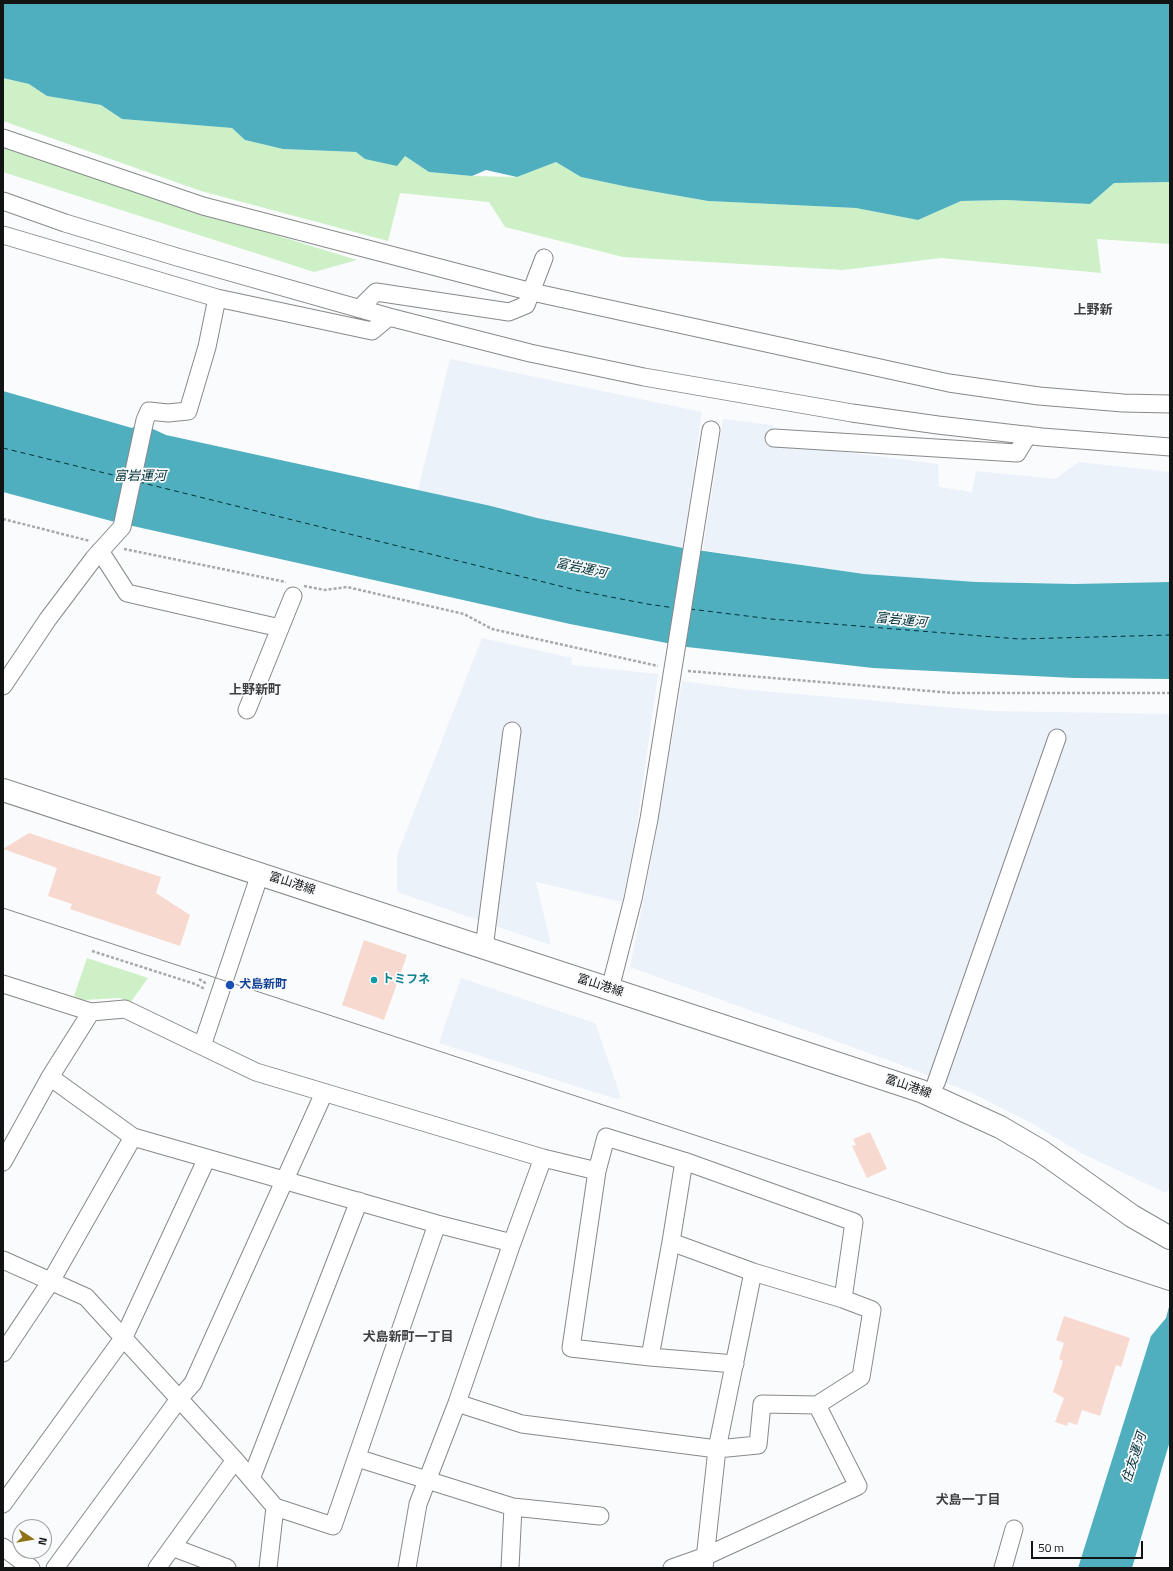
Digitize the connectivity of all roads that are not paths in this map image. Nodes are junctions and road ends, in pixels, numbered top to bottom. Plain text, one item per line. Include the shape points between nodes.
1 (3, 138) edge
2 (3, 201) edge
3 (3, 235) edge
4 (544, 258) dead end
5 (532, 292) junction
6 (217, 298) junction
7 (359, 309) junction
8 (389, 317) junction
9 (1170, 404) edge
10 (711, 430) dead end
11 (1028, 435) junction
12 (774, 438) dead end
13 (1170, 447) edge
14 (103, 548) junction
15 (294, 588) road end
16 (280, 628) junction
17 (3, 686) edge
18 (247, 710) dead end
19 (512, 731) dead end
20 (1057, 738) dead end
21 (3, 790) edge
22 (260, 874) junction
23 (484, 948) junction
24 (5, 989) edge
25 (610, 989) junction
26 (91, 1012) junction
27 (202, 1046) junction
28 (50, 1077) junction
29 (936, 1083) dead end
30 (324, 1093) junction
31 (133, 1137) junction
32 (207, 1158) junction
33 (543, 1158) junction
34 (684, 1161) junction
35 (3, 1162) edge
36 (597, 1171) junction
37 (285, 1181) junction
38 (359, 1201) junction
39 (436, 1224) junction
40 (1170, 1238) edge
41 (671, 1242) junction
42 (512, 1244) junction
43 (3, 1260) edge
44 (753, 1272) junction
45 (51, 1281) junction
46 (843, 1299) junction
47 (124, 1337) junction
48 (3, 1353) edge
49 (650, 1358) junction
50 (735, 1364) junction
51 (179, 1399) junction
52 (457, 1403) junction
53 (817, 1405) junction
54 (717, 1449) junction
55 (357, 1458) junction
56 (234, 1460) junction
57 (251, 1480) junction
58 (429, 1480) junction
59 (3, 1504) edge
60 (275, 1507) junction
61 (513, 1507) junction
62 (600, 1516) dead end
63 (1014, 1529) dead end
64 (3, 1547) edge
65 (172, 1547) junction
66 (705, 1562) edge
67 (31, 1568) edge
68 (55, 1568) edge
69 (157, 1568) edge
70 (227, 1568) edge
71 (268, 1568) edge
72 (407, 1568) edge
73 (510, 1568) edge
74 (672, 1568) edge
75 (1003, 1568) edge

1 - 5 street via 203,206
2 - 7 street via 177,257
3 - 6 street
4 - 5 street
5 - 7 street via 526,305 509,312 376,292
5 - 9 street via 949,383 1039,396
6 - 8 street via 372,331
6 - 14 street via 207,347 188,411 149,411 122,527
7 - 8 street
8 - 11 street via 530,353 644,377 852,413
10 - 25 street via 649,819 633,899
11 - 12 street via 1017,454
11 - 13 street
14 - 16 street via 127,593
14 - 17 street via 48,619
15 - 16 street
16 - 18 street
19 - 23 street
20 - 29 street
21 - 22 main road, 富山港線
22 - 23 main road, 富山港線
22 - 27 street
23 - 25 main road, 富山港線
24 - 26 street
25 - 40 main road, 富山港線 via 921,1091 960,1107 1000,1126 1041,1151 1132,1216
26 - 27 street via 125,1009
26 - 28 street
27 - 30 street via 256,1072
28 - 31 street
28 - 35 street
30 - 33 street
30 - 37 street
31 - 32 street
31 - 45 street
32 - 37 street
32 - 47 street
33 - 36 street
33 - 42 street
34 - 36 street via 606,1137
34 - 41 street
34 - 46 street via 854,1222
36 - 49 street via 571,1348
37 - 38 street
37 - 51 street via 193,1383
38 - 39 street
38 - 57 street
39 - 42 street
39 - 55 street
41 - 44 street
41 - 49 street
42 - 52 street
43 - 45 street
44 - 46 street
44 - 50 street
45 - 47 street via 86,1297
45 - 48 street
46 - 53 street via 872,1310 861,1377
47 - 51 street
47 - 59 street
49 - 50 street
50 - 54 street
51 - 56 street
51 - 68 street
52 - 54 street via 522,1424
52 - 58 street
53 - 54 street via 762,1404 758,1445
53 - 66 street via 858,1486
54 - 66 street
55 - 58 street
55 - 60 street via 333,1526
56 - 57 street
56 - 65 street
57 - 60 street
58 - 61 street
58 - 72 street via 418,1504
60 - 71 street
61 - 62 street
61 - 73 street
63 - 75 street
64 - 67 street
65 - 69 street
65 - 70 street
66 - 74 street

